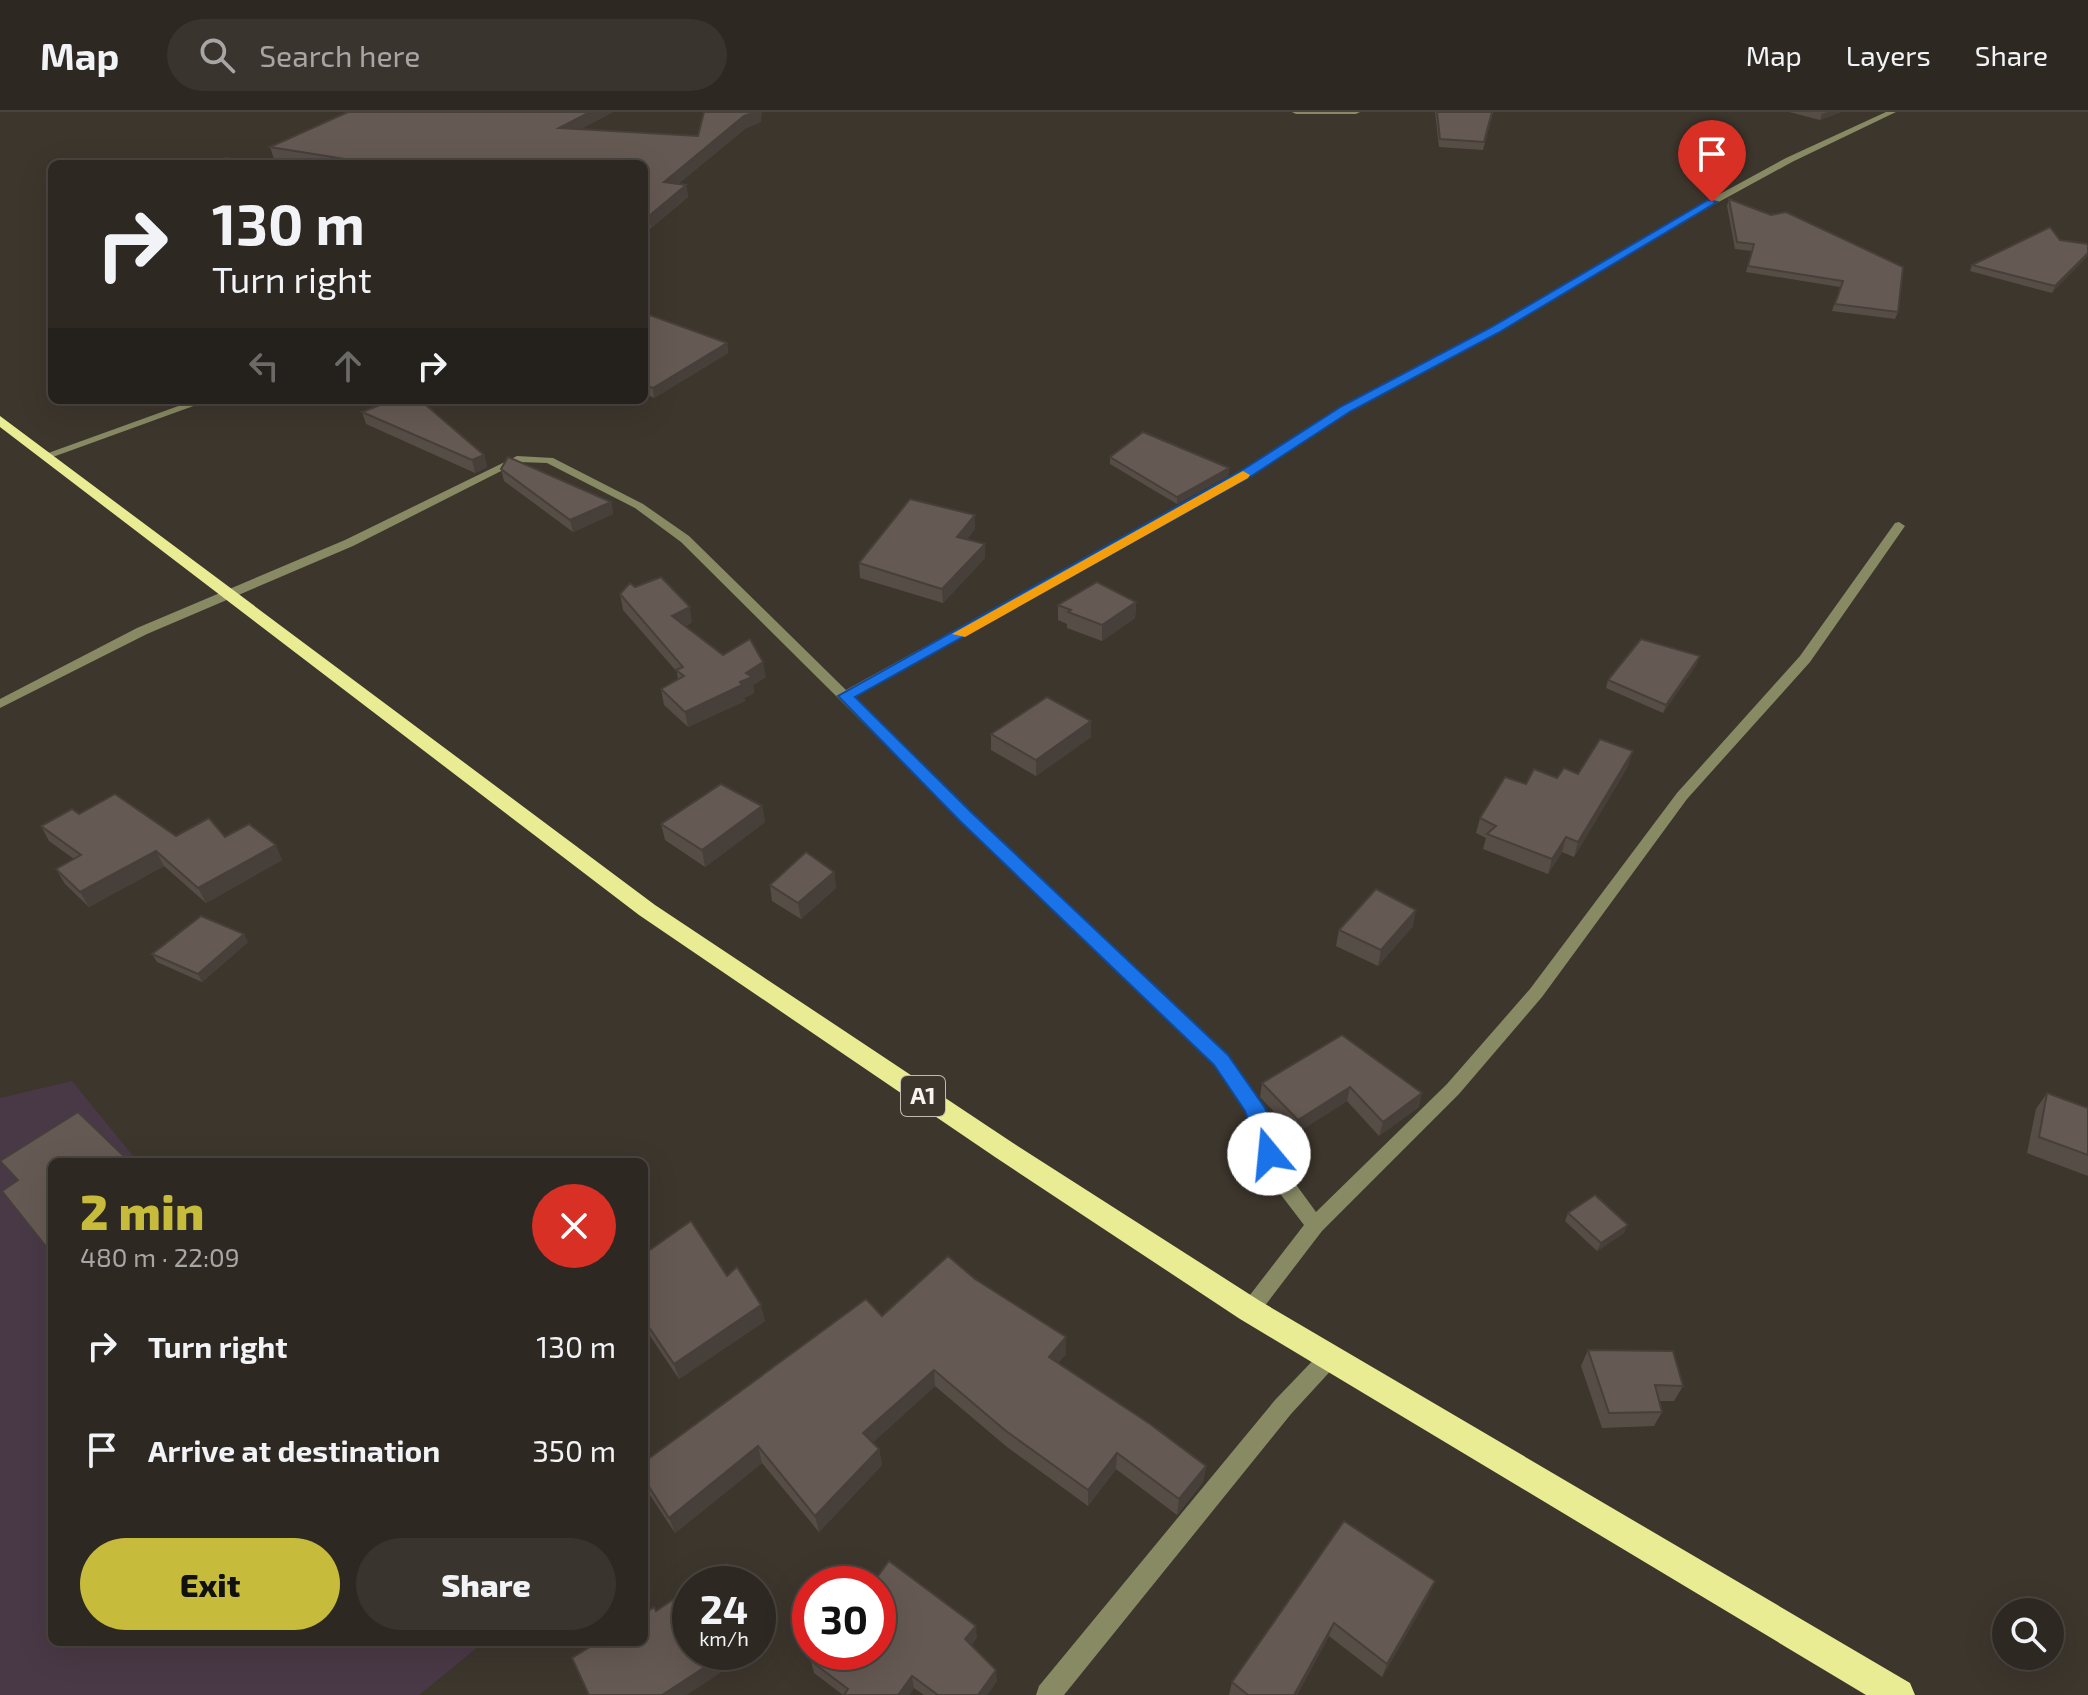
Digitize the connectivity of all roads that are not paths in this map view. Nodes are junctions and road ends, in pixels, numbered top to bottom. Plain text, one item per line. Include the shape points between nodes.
1 (1296, 112) edge
2 (1356, 112) edge
3 (1892, 112) edge
4 (194, 404) edge
5 (0, 420) edge
6 (46, 456) junction
7 (1899, 526) dead end
8 (228, 592) junction
9 (846, 696) junction
10 (0, 704) edge
11 (1315, 1225) junction
12 (1250, 1310) junction
13 (1329, 1358) junction
14 (1048, 1695) edge
15 (1898, 1695) edge

1 - 2 street
3 - 9 street via 1712,202 1494,330 1346,408 1236,479
4 - 6 street
5 - 6 highway, A1
6 - 8 highway, A1
7 - 11 street via 1805,659 1682,796 1536,993 1453,1089
8 - 9 street via 349,543 517,459 540,457 665,523
8 - 10 street
8 - 12 highway, A1 via 647,910
9 - 11 street via 1221,1060 1255,1108 1285,1185
11 - 12 street
12 - 13 highway, A1
13 - 14 street
13 - 15 highway, A1

